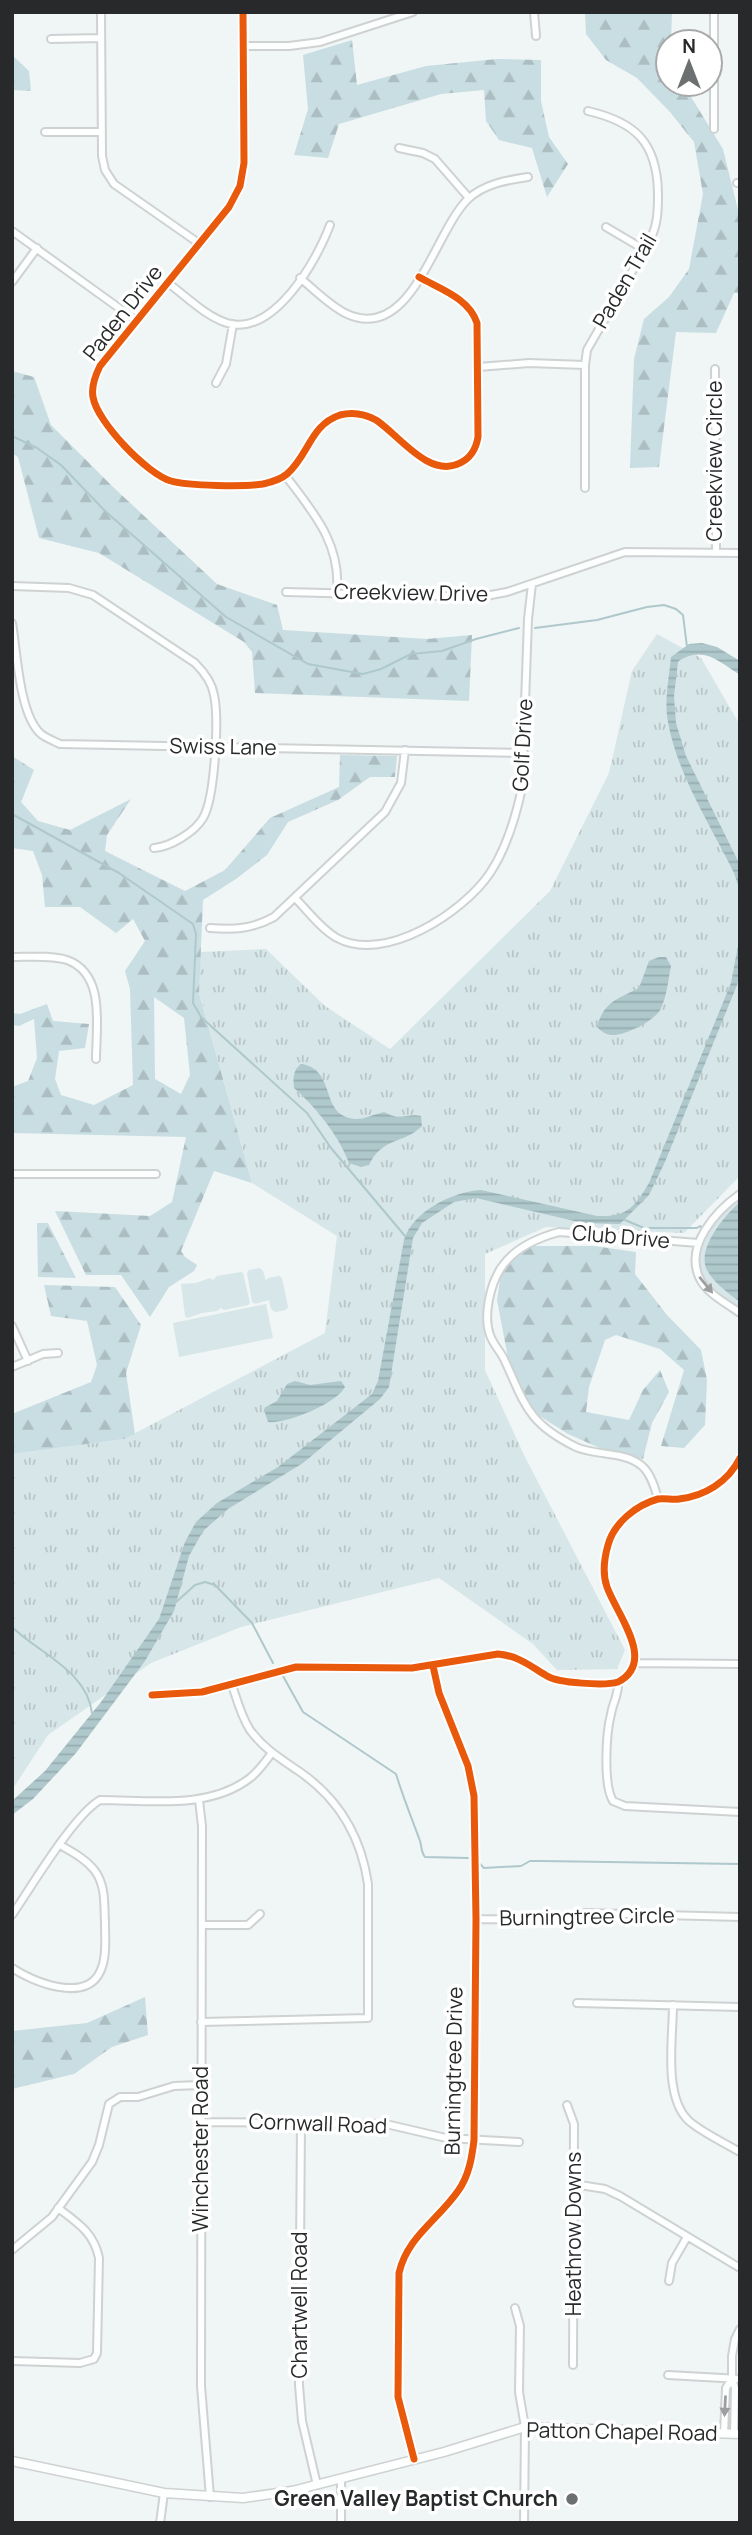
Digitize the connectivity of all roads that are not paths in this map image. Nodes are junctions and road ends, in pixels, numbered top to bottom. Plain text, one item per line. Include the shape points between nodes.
1 (101, 12) edge
2 (243, 12) edge
3 (413, 12) edge
4 (534, 12) edge
5 (713, 12) edge
6 (536, 36) dead end
7 (101, 38) junction
8 (51, 39) dead end
9 (244, 46) junction
10 (588, 110) dead end
11 (714, 129) dead end
12 (45, 132) dead end
13 (102, 132) junction
14 (399, 148) dead end
15 (528, 177) dead end
16 (469, 198) junction
17 (330, 225) dead end
18 (606, 227) dead end
19 (12, 231) edge
20 (200, 244) junction
21 (37, 248) junction
22 (645, 250) junction
23 (419, 277) junction
24 (300, 278) junction
25 (12, 282) edge
26 (168, 283) junction
27 (137, 321) junction
28 (233, 324) junction
29 (585, 365) junction
30 (478, 367) junction
31 (715, 369) dead end
32 (216, 383) dead end
33 (285, 475) junction
34 (585, 488) dead end
35 (716, 552) junction
36 (740, 553) edge
37 (531, 584) junction
38 (12, 586) edge
39 (286, 592) dead end
40 (337, 592) junction
41 (12, 623) edge
42 (214, 746) junction
43 (405, 750) junction
44 (524, 753) junction
45 (154, 848) dead end
46 (295, 898) junction
47 (209, 928) dead end
48 (12, 957) edge
49 (96, 1059) dead end
50 (12, 1174) edge
51 (156, 1174) dead end
52 (740, 1194) edge
53 (698, 1243) junction
54 (740, 1312) edge
55 (12, 1326) edge
56 (58, 1353) dead end
57 (27, 1361) junction
58 (12, 1367) edge
59 (740, 1458) edge
60 (738, 1468) edge
61 (658, 1499) junction
62 (634, 1663) junction
63 (740, 1664) edge
64 (433, 1666) junction
65 (618, 1682) junction
66 (232, 1685) junction
67 (152, 1695) dead end
68 (271, 1754) junction
69 (200, 1800) junction
70 (740, 1812) edge
71 (60, 1845) junction
72 (260, 1914) dead end
73 (12, 1915) edge
74 (740, 1917) edge
75 (476, 1919) junction
76 (202, 1925) junction
77 (12, 1968) edge
78 (578, 2003) dead end
79 (673, 2005) junction
80 (740, 2007) edge
81 (201, 2022) junction
82 (200, 2085) junction
83 (567, 2105) dead end
84 (200, 2122) junction
85 (300, 2123) junction
86 (474, 2140) junction
87 (519, 2142) dead end
88 (740, 2152) edge
89 (574, 2184) junction
90 (58, 2208) junction
91 (687, 2237) junction
92 (12, 2250) edge
93 (740, 2268) edge
94 (669, 2281) dead end
95 (515, 2308) dead end
96 (740, 2329) edge
97 (12, 2361) edge
98 (573, 2365) dead end
99 (668, 2375) dead end
100 (736, 2379) edge
101 (525, 2427) junction
102 (724, 2434) junction
103 (737, 2434) edge
104 (414, 2459) junction
105 (12, 2461) edge
106 (341, 2479) junction
107 (317, 2485) junction
108 (164, 2493) junction
109 (209, 2497) junction
110 (160, 2523) edge
111 (341, 2523) edge
112 (524, 2523) edge

1 - 7 street
2 - 9 street, Paden Drive
3 - 9 street via 320,42
4 - 6 street
5 - 11 street
7 - 8 street
7 - 13 street
9 - 20 street, Paden Drive via 243,177 233,201
10 - 22 street, Paden Trail via 626,124 641,137 654,162 657,219
12 - 13 street
13 - 20 street via 103,163 114,184
14 - 16 street via 435,159
15 - 16 street via 493,184
16 - 23 street
17 - 24 street via 319,253
18 - 22 street
19 - 21 street
20 - 26 street, Paden Drive
21 - 25 street
21 - 27 street
22 - 29 street, Paden Trail via 590,343
23 - 24 street via 396,309 364,318 342,311
23 - 30 street via 472,312 478,329
24 - 28 street via 270,314
26 - 27 street, Paden Drive
26 - 28 street via 213,316
27 - 33 street, Paden Drive via 100,366 92,395 100,415 144,466 185,483 253,485
28 - 32 street via 226,364
29 - 30 street
29 - 34 street, Paden Trail
30 - 33 street via 478,437 471,454 461,462 448,467 432,464 376,420 353,413 323,423
31 - 35 street, Creekview Circle
33 - 40 street via 328,536 337,566
35 - 36 street, Creekview Drive
35 - 37 street, Creekview Drive via 625,552
37 - 40 street, Creekview Drive via 480,597
37 - 44 street, Golf Drive
38 - 42 street via 69,588 93,595 195,663 213,691
39 - 40 street, Creekview Drive
41 - 42 street, Swiss Lane via 25,705 40,734 60,744
42 - 43 street, Swiss Lane
42 - 45 street via 212,794 205,815 187,834 163,848
43 - 44 street, Swiss Lane
43 - 46 street via 401,783 390,806
44 - 46 street, Golf Drive via 519,801 496,863 473,893 441,919 407,936 361,945 331,934
46 - 47 street via 274,917 251,927
48 - 49 street via 66,959 87,974 96,1001
50 - 51 street
52 - 53 street via 709,1224
53 -> 54 street via 698,1277 708,1290
53 - 61 street, Club Drive via 559,1232 532,1242 509,1259 500,1269 490,1301 489,1335 536,1421 589,1453 624,1457 642,1465
55 - 57 street
56 - 57 street
57 - 58 street
59 - 60 street
60 - 61 street via 709,1490 679,1499
61 - 62 street via 621,1521 604,1558 607,1587 636,1650
62 - 63 street
62 - 65 street
64 - 65 street via 509,1655 556,1680
64 - 66 street via 307,1665
64 - 75 street, Burningtree Drive via 471,1779
65 - 70 street via 607,1746 612,1801 625,1806
66 - 67 street
66 - 68 street via 249,1729
68 - 69 street via 240,1785
68 - 81 street via 327,1794 348,1821 361,1851 369,1896 368,2018
69 - 71 street via 100,1800 90,1805
69 - 76 street, Winchester Road
71 - 73 street
71 - 77 street via 86,1862 101,1884 102,1969 94,1980 78,1988 41,1983
72 - 76 street via 248,1925
74 - 75 street, Burningtree Circle via 611,1912 541,1920
75 - 86 street, Burningtree Drive
76 - 81 street, Winchester Road
78 - 79 street
79 - 80 street
79 - 88 street via 672,2084 677,2104 690,2122
81 - 82 street, Winchester Road
82 - 84 street, Winchester Road
82 - 90 street via 120,2097 109,2104 92,2162
83 - 89 street, Heathrow Downs via 574,2124
84 - 85 street, Cornwall Road
84 - 109 street, Winchester Road via 201,2386
85 - 86 street, Cornwall Road via 386,2124
85 - 107 street, Chartwell Road via 299,2385
86 - 87 street, Cornwall Road
86 - 104 street, Burningtree Drive via 471,2164 460,2188 416,2236 402,2261 398,2397
89 - 91 street via 605,2189
89 - 98 street, Heathrow Downs
90 - 92 street
90 - 97 street via 87,2230 97,2246 97,2353 94,2359 80,2363
91 - 93 street
91 - 94 street via 672,2263
95 - 101 street
96 - 100 street via 735,2339
99 - 100 street
100 -> 102 street via 726,2388
100 - 103 street
101 - 102 street, Patton Chapel Road
101 - 104 street, Patton Chapel Road
101 - 112 street
102 - 103 street, Patton Chapel Road
104 - 106 street, Patton Chapel Road
105 - 108 street, Patton Chapel Road
106 - 107 street, Patton Chapel Road
106 - 111 street
107 - 109 street, Patton Chapel Road via 243,2498
108 - 109 street, Patton Chapel Road
108 - 110 street

